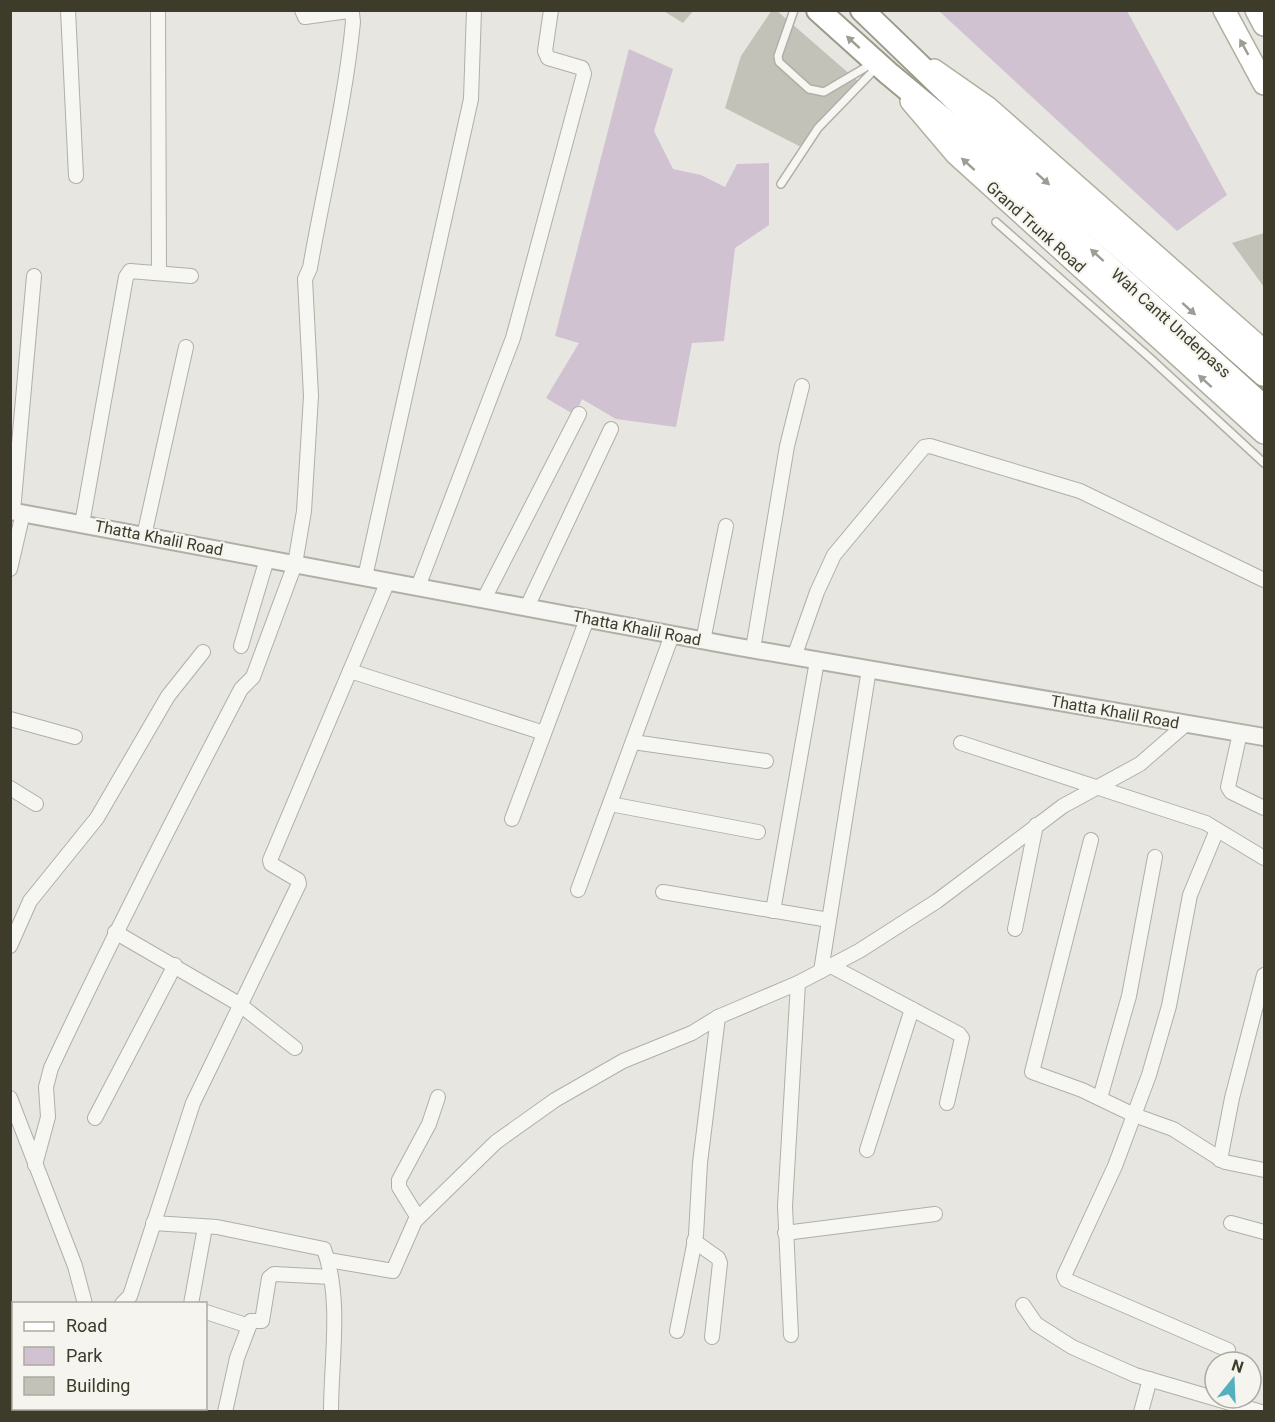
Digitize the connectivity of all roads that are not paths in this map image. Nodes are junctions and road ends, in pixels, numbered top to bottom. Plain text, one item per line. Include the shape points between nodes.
1 (68, 10) edge
2 (158, 10) edge
3 (302, 10) edge
4 (474, 10) edge
5 (551, 10) edge
6 (794, 10) edge
7 (818, 10) edge
8 (862, 10) edge
9 (1224, 10) edge
10 (1256, 10) edge
11 (1264, 25) edge
12 (909, 53) junction
13 (881, 67) junction
14 (1264, 84) edge
15 (76, 176) dead end
16 (781, 184) dead end
17 (996, 222) dead end
18 (159, 272) junction
19 (33, 276) dead end
20 (191, 276) dead end
21 (186, 347) dead end
22 (1264, 351) edge
23 (1264, 375) edge
24 (802, 386) dead end
25 (1264, 407) edge
26 (1222, 409) junction
27 (579, 414) dead end
28 (611, 429) dead end
29 (1264, 433) edge
30 (1264, 463) edge
31 (16, 511) edge
32 (82, 524) junction
33 (726, 526) dead end
34 (144, 536) junction
35 (267, 559) junction
36 (295, 564) junction
37 (10, 569) edge
38 (365, 577) junction
39 (1264, 580) edge
40 (388, 581) junction
41 (418, 587) junction
42 (484, 599) junction
43 (527, 607) junction
44 (587, 619) junction
45 (672, 635) junction
46 (703, 641) junction
47 (241, 646) dead end
48 (753, 650) junction
49 (203, 652) dead end
50 (794, 657) junction
51 (817, 661) junction
52 (869, 669) junction
53 (350, 671) junction
54 (10, 719) edge
55 (1186, 724) junction
56 (544, 733) junction
57 (1240, 733) junction
58 (1264, 736) edge
59 (75, 737) dead end
60 (633, 741) junction
61 (961, 744) dead end
62 (766, 761) dead end
63 (10, 788) edge
64 (1096, 788) junction
65 (36, 804) dead end
66 (610, 804) junction
67 (1264, 808) edge
68 (512, 819) dead end
69 (1036, 825) junction
70 (1216, 830) junction
71 (758, 832) dead end
72 (1091, 840) dead end
73 (1155, 857) dead end
74 (1264, 858) edge
75 (578, 890) dead end
76 (663, 892) dead end
77 (773, 911) junction
78 (829, 920) junction
79 (1015, 929) dead end
80 (115, 932) junction
81 (10, 946) edge
82 (175, 965) junction
83 (826, 968) junction
84 (1264, 975) edge
85 (798, 983) junction
86 (239, 1004) junction
87 (912, 1009) junction
88 (718, 1017) junction
89 (295, 1048) dead end
90 (438, 1097) dead end
91 (10, 1098) edge
92 (1100, 1098) junction
93 (947, 1103) dead end
94 (1134, 1115) junction
95 (94, 1118) dead end
96 (867, 1150) dead end
97 (1220, 1160) junction
98 (35, 1165) junction
99 (1264, 1170) edge
100 (935, 1214) dead end
101 (418, 1218) junction
102 (153, 1223) junction
103 (1231, 1223) dead end
104 (205, 1227) junction
105 (1264, 1232) edge
106 (785, 1233) junction
107 (694, 1241) junction
108 (328, 1260) junction
109 (331, 1277) junction
110 (84, 1302) edge
111 (124, 1302) edge
112 (191, 1302) edge
113 (1023, 1305) dead end
114 (207, 1312) edge
115 (249, 1326) junction
116 (677, 1331) dead end
117 (791, 1335) dead end
118 (712, 1337) dead end
119 (1228, 1350) dead end
120 (1150, 1379) junction
121 (225, 1412) edge
122 (331, 1412) edge
123 (1141, 1412) edge
124 (1261, 1412) edge

1 - 15 street
2 - 18 street
3 - 36 street via 305,17 348,10 353,22 348,79 305,279 311,396 304,511
4 - 38 street via 471,99
5 - 41 street via 545,51 548,58 582,68 584,74 513,338
6 - 13 lane via 777,56 809,89 824,92
13 -> 7 highway, Grand Trunk Road
8 - 12 highway
14 -> 9 main road
10 - 11 main road
12 - 22 main road via 987,107
12 -> 23 highway, Wah Cantt Underpass via 975,119
13 - 16 lane via 818,128
25 -> 13 highway, Wah Cantt Underpass via 965,137
26 -> 13 main road, Grand Trunk Road via 956,154
17 - 26 lane
18 - 20 street
18 - 32 street via 130,271 126,277
19 - 31 street
21 - 34 street
24 - 48 street via 787,446
26 - 29 main road, Grand Trunk Road
26 - 30 lane
27 - 42 street
28 - 43 street
31 - 32 street, Thatta Khalil Road
31 - 37 street
32 - 34 street, Thatta Khalil Road
33 - 46 street
34 - 35 street, Thatta Khalil Road
35 - 36 street, Thatta Khalil Road
35 - 47 street
36 - 38 street, Thatta Khalil Road
36 - 80 street via 253,677 241,689
38 - 40 street, Thatta Khalil Road
39 - 50 street via 1080,491 924,447 834,555
40 - 41 street, Thatta Khalil Road
40 - 53 street
41 - 42 street, Thatta Khalil Road
42 - 43 street, Thatta Khalil Road
43 - 44 street, Thatta Khalil Road
44 - 45 street, Thatta Khalil Road
44 - 56 street
45 - 46 street, Thatta Khalil Road
45 - 60 street
46 - 48 street, Thatta Khalil Road
48 - 50 street, Thatta Khalil Road
49 - 81 street via 168,696 98,818 30,901
50 - 51 street, Thatta Khalil Road
51 - 52 street, Thatta Khalil Road
51 - 77 street
52 - 55 street, Thatta Khalil Road
52 - 78 street
53 - 56 street
53 - 86 street via 270,860 299,884
54 - 59 street
55 - 57 street, Thatta Khalil Road
55 - 64 street via 1140,764
56 - 68 street
57 - 58 street, Thatta Khalil Road
57 - 67 street via 1228,788
60 - 62 street
60 - 66 street
61 - 64 street
63 - 65 street
64 - 69 street
64 - 70 street via 1206,823
66 - 71 street
66 - 75 street
69 - 79 street
69 - 83 street via 937,901
70 - 74 street
70 - 94 street via 1190,895 1166,1021
72 - 92 street via 1032,1072
73 - 92 street via 1129,996
76 - 77 street
77 - 78 street
78 - 83 street
80 - 82 street
80 - 98 street via 51,1068 46,1087 48,1117
82 - 86 street
82 - 95 street
83 - 85 street
83 - 87 street
84 - 97 street
85 - 88 street
85 - 106 street
86 - 89 street
86 - 102 street via 193,1103
87 - 93 street via 962,1038
87 - 96 street
88 - 101 street via 692,1033 623,1060 555,1100 496,1142
88 - 107 street
90 - 101 street via 429,1124 399,1180 399,1187
91 - 98 street
92 - 94 street
94 - 97 street via 1173,1129
94 - 119 street via 1064,1276
97 - 99 street
98 - 110 street via 75,1266
100 - 106 street
101 - 108 street via 393,1271
102 - 104 street
102 - 111 street
103 - 105 street
104 - 108 street via 324,1249
104 - 112 street
106 - 117 street
107 - 116 street
107 - 118 street via 720,1263
108 - 109 street
109 - 115 street via 271,1275 262,1322 252,1320
109 - 122 street
113 - 120 street via 1035,1324 1072,1347
114 - 115 street
115 - 121 street
120 - 123 street
120 - 124 street

